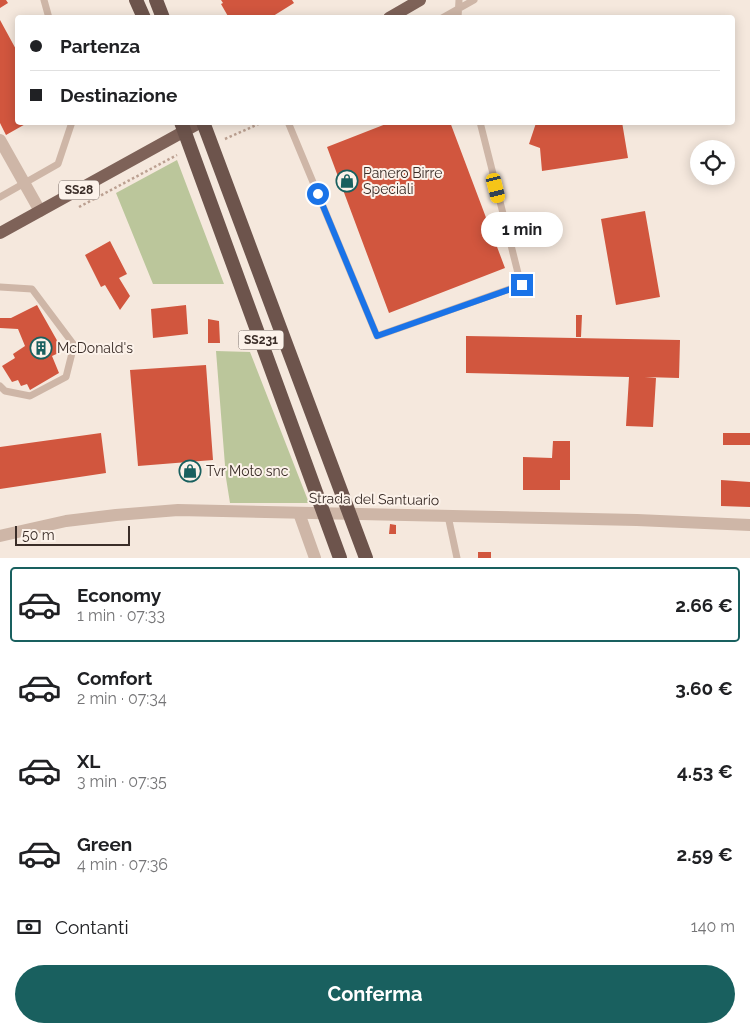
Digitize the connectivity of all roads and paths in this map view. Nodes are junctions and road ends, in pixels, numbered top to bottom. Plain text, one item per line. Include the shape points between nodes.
1 (44, 0) edge
2 (136, 0) edge
3 (156, 0) edge
4 (420, 0) edge
5 (459, 0) edge
6 (474, 0) edge
7 (459, 8) junction
8 (49, 15) edge
9 (143, 15) edge
10 (162, 15) edge
11 (394, 15) edge
12 (447, 15) edge
13 (458, 15) edge
14 (71, 125) edge
15 (183, 125) edge
16 (197, 125) edge
17 (203, 125) edge
18 (257, 125) edge
19 (289, 125) edge
20 (481, 125) edge
21 (223, 139) dead end
22 (0, 140) edge
23 (180, 154) dead end
24 (24, 184) junction
25 (0, 197) edge
26 (78, 207) dead end
27 (40, 211) junction
28 (0, 233) edge
29 (0, 287) edge
30 (0, 386) edge
31 (300, 513) junction
32 (448, 516) junction
33 (750, 525) edge
34 (0, 536) edge
35 (315, 558) edge
36 (340, 558) edge
37 (366, 558) edge
38 (457, 558) edge

1 - 8 lane
2 - 9 highway
3 - 10 highway
4 - 11 main road
5 - 7 lane
6 - 7 lane
7 - 12 lane
7 - 13 lane
14 - 24 lane via 58,164
15 - 36 highway, SS231, bridge
16 - 27 main road, SS28
17 - 37 highway, SS231, bridge
18 - 21 path
19 - 20 lane via 377,336 522,285
22 - 24 street
23 - 26 path
24 - 25 lane
24 - 27 street
27 - 28 main road, SS28
29 - 30 lane via 32,289 74,345 66,376 30,396 6,391
31 - 32 street, Strada del Santuario
31 - 34 street, Strada del Santuario via 178,510 66,521
31 - 35 street
32 - 33 street, Strada del Santuario
32 - 38 lane

